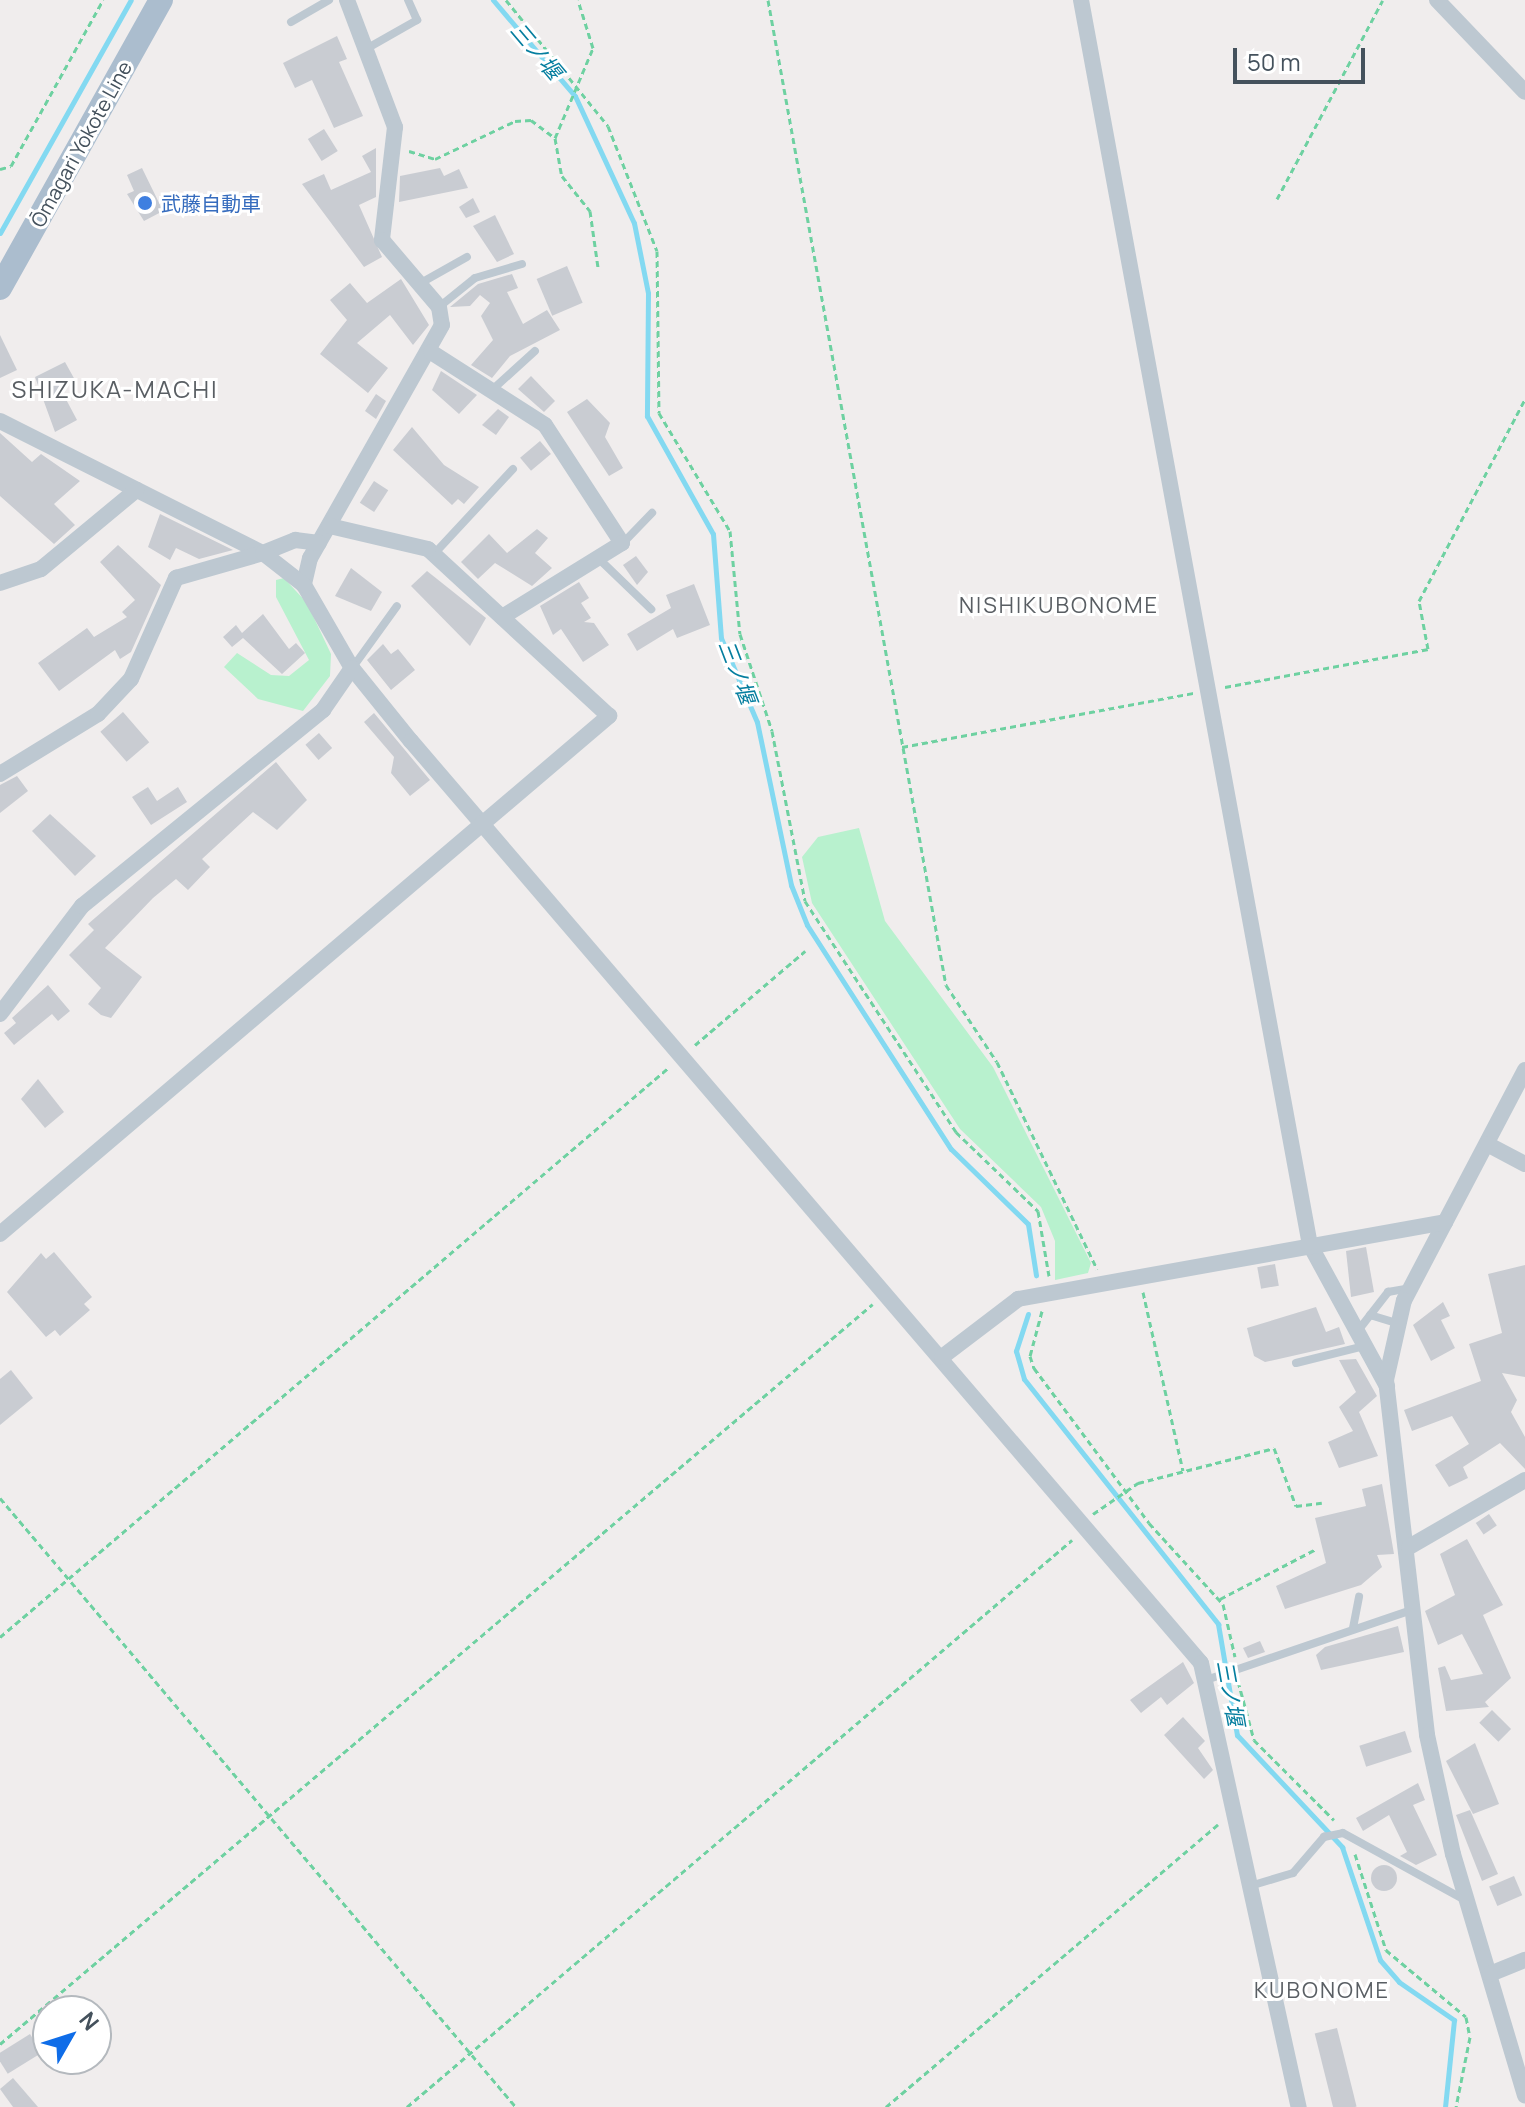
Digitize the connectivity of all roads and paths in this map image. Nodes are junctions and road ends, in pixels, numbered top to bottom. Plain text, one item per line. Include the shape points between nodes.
1 (103, 0) edge
2 (161, 0) edge
3 (329, 0) edge
4 (347, 0) edge
5 (408, 0) edge
6 (506, 0) edge
7 (578, 0) edge
8 (768, 0) edge
9 (1081, 0) edge
10 (1383, 0) edge
11 (1437, 0) edge
12 (291, 22) dead end
13 (366, 49) junction
14 (580, 86) junction
15 (1525, 92) edge
16 (555, 138) junction
17 (393, 140) junction
18 (0, 169) edge
19 (1277, 199) dead end
20 (467, 257) dead end
21 (522, 264) dead end
22 (598, 267) dead end
23 (419, 284) junction
24 (0, 288) edge
25 (439, 307) junction
26 (535, 351) dead end
27 (431, 352) junction
28 (492, 391) junction
29 (1525, 399) edge
30 (0, 421) edge
31 (513, 469) dead end
32 (136, 490) junction
33 (652, 513) dead end
34 (330, 526) junction
35 (319, 543) junction
36 (622, 543) junction
37 (263, 553) junction
38 (434, 554) junction
39 (598, 558) junction
40 (0, 583) edge
41 (304, 585) junction
42 (397, 606) dead end
43 (651, 609) dead end
44 (502, 617) junction
45 (352, 668) junction
46 (1208, 690) junction
47 (902, 747) junction
48 (0, 774) edge
49 (480, 822) junction
50 (805, 951) dead end
51 (0, 1014) edge
52 (681, 1057) junction
53 (1525, 1070) edge
54 (1487, 1144) junction
55 (1525, 1164) edge
56 (1445, 1222) junction
57 (0, 1234) edge
58 (1310, 1245) junction
59 (1140, 1277) junction
60 (1103, 1284) junction
61 (1410, 1288) junction
62 (886, 1293) junction
63 (1047, 1294) junction
64 (1370, 1315) junction
65 (1397, 1323) junction
66 (1361, 1339) junction
67 (942, 1357) junction
68 (1296, 1363) dead end
69 (1387, 1386) junction
70 (1183, 1471) junction
71 (1525, 1480) edge
72 (1123, 1489) junction
73 (0, 1498) edge
74 (1322, 1503) dead end
75 (1106, 1504) dead end
76 (1087, 1527) junction
77 (1409, 1547) junction
78 (1316, 1549) dead end
79 (69, 1579) junction
80 (1359, 1597) dead end
81 (1219, 1600) junction
82 (1414, 1609) junction
83 (1353, 1628) junction
84 (0, 1637) edge
85 (1236, 1669) junction
86 (1209, 1678) junction
87 (1233, 1811) junction
88 (269, 1815) junction
89 (1342, 1833) junction
90 (1250, 1886) junction
91 (1467, 1901) junction
92 (1525, 1960) edge
93 (1490, 1974) junction
94 (0, 2044) edge
95 (470, 2053) junction
96 (1525, 2095) edge
97 (407, 2107) edge
98 (516, 2107) edge
99 (886, 2107) edge
100 (1299, 2107) edge
101 (1456, 2107) edge

1 - 18 path via 11,166
2 - 24 main road, Ōmagari Yokote Line
3 - 12 lane
4 - 13 street
5 - 13 lane via 417,20
6 - 14 path
7 - 14 path via 593,48
8 - 47 path
9 - 46 street
10 - 19 path
11 - 15 street
13 - 17 street
14 - 16 path
14 - 63 path via 608,126 657,251 659,413 730,531 740,634 772,731 805,901 956,1132 1038,1211 1050,1251
16 - 17 path via 531,120 515,121 435,159
16 - 22 path via 562,176 590,211
17 - 23 street via 382,240
20 - 23 lane
21 - 25 lane via 475,278
23 - 25 street
25 - 27 street via 442,325
26 - 28 lane
27 - 28 street
27 - 34 street
28 - 36 street via 545,425
29 - 46 path via 1419,601 1428,649
30 - 32 street
31 - 38 lane
32 - 37 street
32 - 40 street via 41,569
33 - 36 lane
34 - 35 street
34 - 38 street
35 - 37 street via 295,540
35 - 41 street
36 - 39 street
37 - 41 street
37 - 48 street via 176,578 131,679 98,714
38 - 44 street
39 - 43 lane
39 - 44 street
41 - 45 street
42 - 45 lane
44 - 49 street via 609,716
45 - 49 street
45 - 51 street via 323,710 82,906
46 - 47 path
46 - 58 street
47 - 60 path via 951,999 997,1062
49 - 52 street
49 - 57 street
50 - 52 path
52 - 62 street
52 - 79 path
53 - 54 street
54 - 55 street
54 - 56 street
56 - 58 street
56 - 61 street
58 - 59 street
58 - 66 street
59 - 60 street
59 - 70 path
60 - 63 street
61 - 64 lane via 1397,1286
61 - 65 street
62 - 67 street
62 - 88 path
63 - 67 street via 1003,1305
63 - 72 path via 1030,1356 1034,1368
64 - 65 lane
64 - 66 lane
65 - 69 street
66 - 68 lane
66 - 69 street
67 - 76 street
69 - 77 street
70 - 72 path
70 - 74 path via 1274,1448 1296,1506
71 - 77 street
72 - 75 path
72 - 81 path
73 - 79 path
76 - 86 street
76 - 95 path
77 - 82 street
78 - 81 path
79 - 84 path
79 - 88 path
80 - 83 lane
81 - 85 path
82 - 83 lane
82 - 91 street via 1427,1735
83 - 85 lane
85 - 86 lane
85 - 89 path via 1254,1740
86 - 87 street
87 - 90 street
87 - 99 path
88 - 94 path
88 - 95 path
89 - 90 lane via 1324,1837 1293,1873
89 - 91 lane
89 - 101 path via 1363,1870 1386,1950 1466,2017 1470,2037
90 - 100 street
91 - 93 street
92 - 93 street
93 - 96 street
95 - 97 path
95 - 98 path

